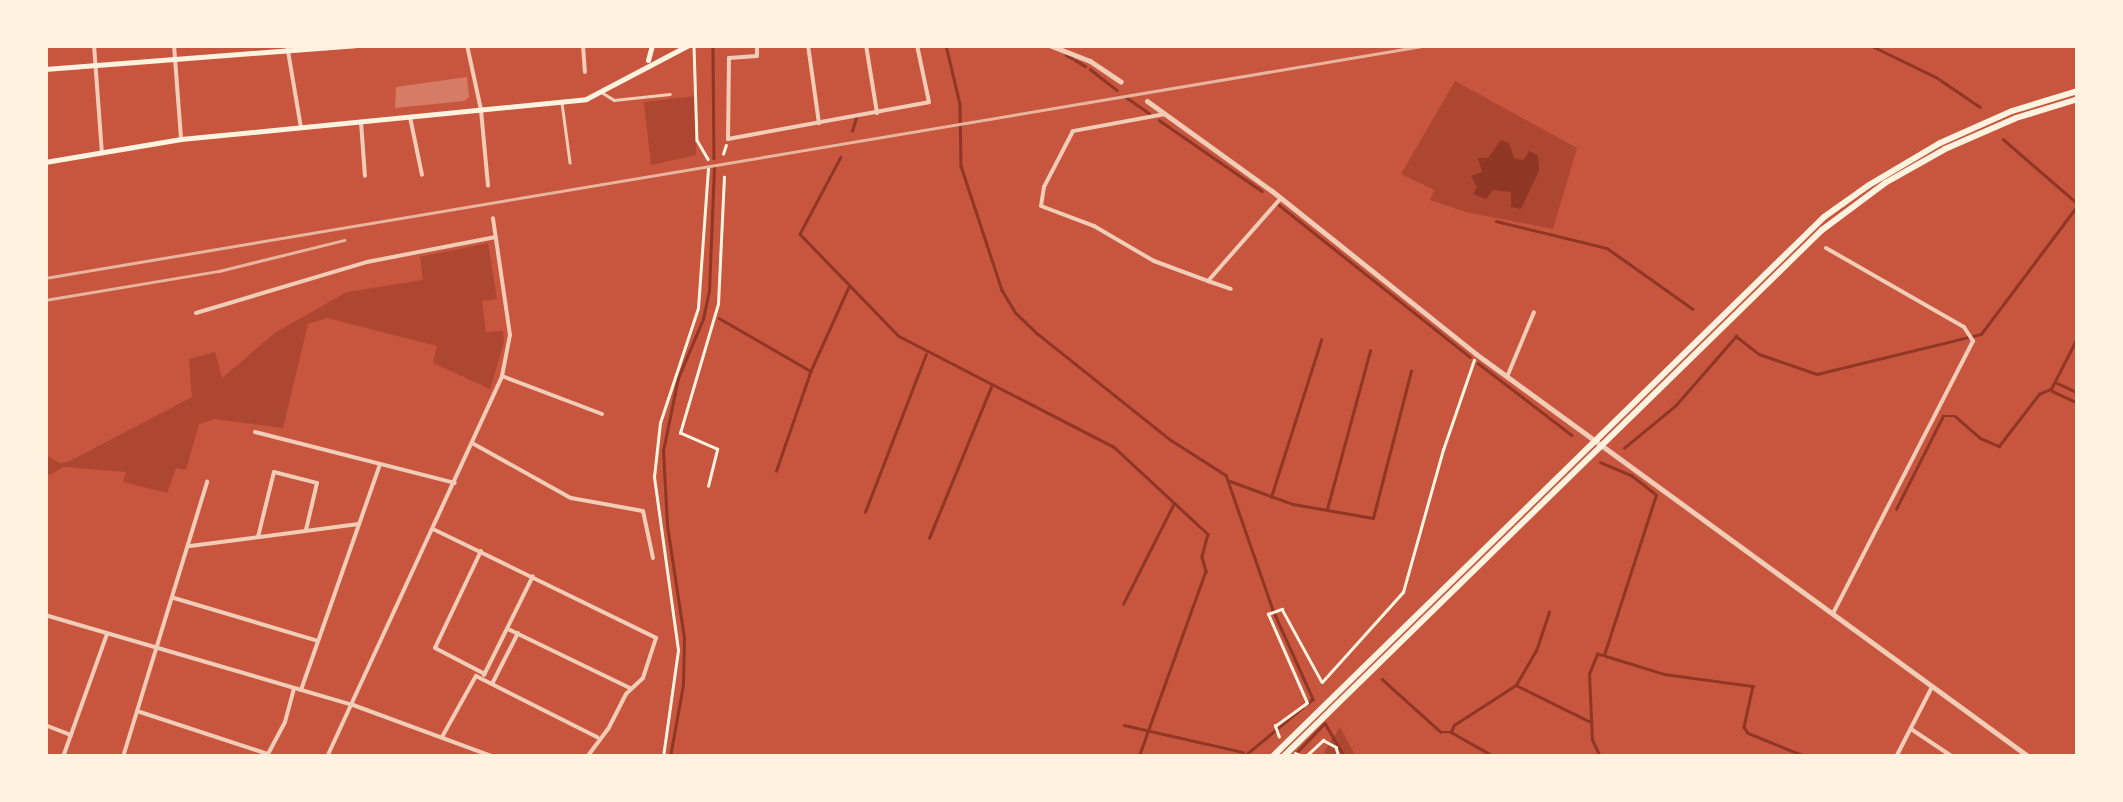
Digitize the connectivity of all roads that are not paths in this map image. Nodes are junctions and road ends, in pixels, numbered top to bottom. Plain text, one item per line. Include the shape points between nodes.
1 (94, 45) edge
2 (174, 45) edge
3 (355, 45) edge
4 (467, 45) edge
5 (584, 45) edge
6 (652, 45) edge
7 (691, 45) edge
8 (757, 45) edge
9 (808, 45) edge
10 (866, 45) edge
11 (917, 45) edge
12 (1050, 45) edge
13 (288, 47) edge
14 (175, 58) junction
15 (647, 63) junction
16 (95, 65) junction
17 (45, 69) edge
18 (586, 72) dead end
19 (1121, 82) dead end
20 (2078, 90) edge
21 (602, 92) junction
22 (670, 94) dead end
23 (2078, 98) edge
24 (1147, 101) dead end
25 (562, 102) junction
26 (481, 110) junction
27 (877, 113) junction
28 (1165, 114) junction
29 (410, 117) junction
30 (361, 122) junction
31 (819, 123) junction
32 (301, 128) junction
33 (181, 140) junction
34 (102, 153) junction
35 (45, 162) edge
36 (570, 162) dead end
37 (422, 175) dead end
38 (365, 176) dead end
39 (488, 186) dead end
40 (1280, 198) junction
41 (494, 218) dead end
42 (496, 237) junction
43 (1826, 248) dead end
44 (1208, 281) junction
45 (1231, 289) dead end
46 (196, 312) dead end
47 (1534, 312) dead end
48 (502, 376) junction
49 (1506, 376) junction
50 (602, 414) dead end
51 (1609, 430) junction
52 (254, 432) dead end
53 (472, 443) junction
54 (1585, 453) junction
55 (380, 464) junction
56 (208, 482) dead end
57 (455, 483) junction
58 (359, 524) junction
59 (435, 530) junction
60 (306, 531) junction
61 (258, 537) junction
62 (188, 546) junction
63 (481, 551) junction
64 (653, 558) dead end
65 (534, 576) junction
66 (174, 598) junction
67 (1834, 611) junction
68 (45, 615) edge
69 (508, 629) junction
70 (518, 633) junction
71 (108, 634) junction
72 (318, 641) junction
73 (158, 648) junction
74 (481, 676) junction
75 (492, 684) junction
76 (1932, 687) junction
77 (298, 689) junction
78 (632, 689) junction
79 (353, 705) junction
80 (138, 711) junction
81 (45, 725) edge
82 (1910, 729) junction
83 (71, 735) junction
84 (442, 737) junction
85 (599, 737) junction
86 (64, 757) edge
87 (123, 757) edge
88 (327, 757) edge
89 (494, 757) edge
90 (587, 757) edge
91 (1272, 757) edge
92 (1283, 757) edge
93 (1896, 757) edge
94 (1953, 757) edge
95 (2029, 757) edge

1 - 16 street
2 - 14 street
3 - 13 main road
4 - 26 street
5 - 18 street
6 - 15 main road
7 - 15 main road
8 - 31 street via 756,56 729,58 728,138
9 - 31 street
10 - 27 street
11 - 27 street via 930,102
12 - 19 street
13 - 14 main road
13 - 32 street
14 - 16 main road
14 - 33 street
15 - 21 main road
16 - 17 main road
16 - 34 street
20 - 51 highway via 1962,132 1860,191 1797,241
21 - 22 lane via 614,100
21 - 25 main road
23 - 51 highway via 1945,149 1854,204
24 - 28 street
25 - 26 main road
25 - 36 lane
26 - 29 main road
26 - 39 street
27 - 31 street
28 - 40 street
28 - 44 street via 1072,131 1041,206
29 - 30 main road
29 - 37 street
30 - 32 main road
30 - 38 street
32 - 33 main road
33 - 34 main road
34 - 35 main road
40 - 44 street
40 - 49 street
41 - 42 street
42 - 46 street via 352,266
42 - 48 street via 510,335
43 - 67 street via 1964,327 1973,340
44 - 45 street
47 - 49 street
48 - 50 street
48 - 53 street
49 - 67 street
51 - 54 highway
52 - 55 street
53 - 57 street
53 - 64 street via 557,493 643,511
54 - 91 highway
54 - 92 highway
55 - 57 street
55 - 58 street
56 - 62 street
57 - 59 street
58 - 60 street
58 - 72 street
59 - 63 street
59 - 79 street
60 - 61 street
60 - 61 street via 318,483 274,472
61 - 62 street
62 - 66 street
63 - 65 street
63 - 74 street via 436,648
65 - 69 street
65 - 78 street via 652,633 657,642
66 - 72 street
66 - 73 street
67 - 76 street
68 - 71 street
69 - 70 street
69 - 74 street
70 - 75 street
70 - 78 street
71 - 73 street
71 - 83 street
72 - 77 street
73 - 77 street
73 - 80 street
74 - 75 street
74 - 84 street
75 - 85 street
76 - 82 street
76 - 95 street
77 - 79 street
77 - 80 street via 268,754
78 - 85 street
79 - 84 street
79 - 88 street
80 - 87 street
81 - 83 street
82 - 93 street
82 - 94 street
83 - 86 street
84 - 89 street
85 - 90 street

